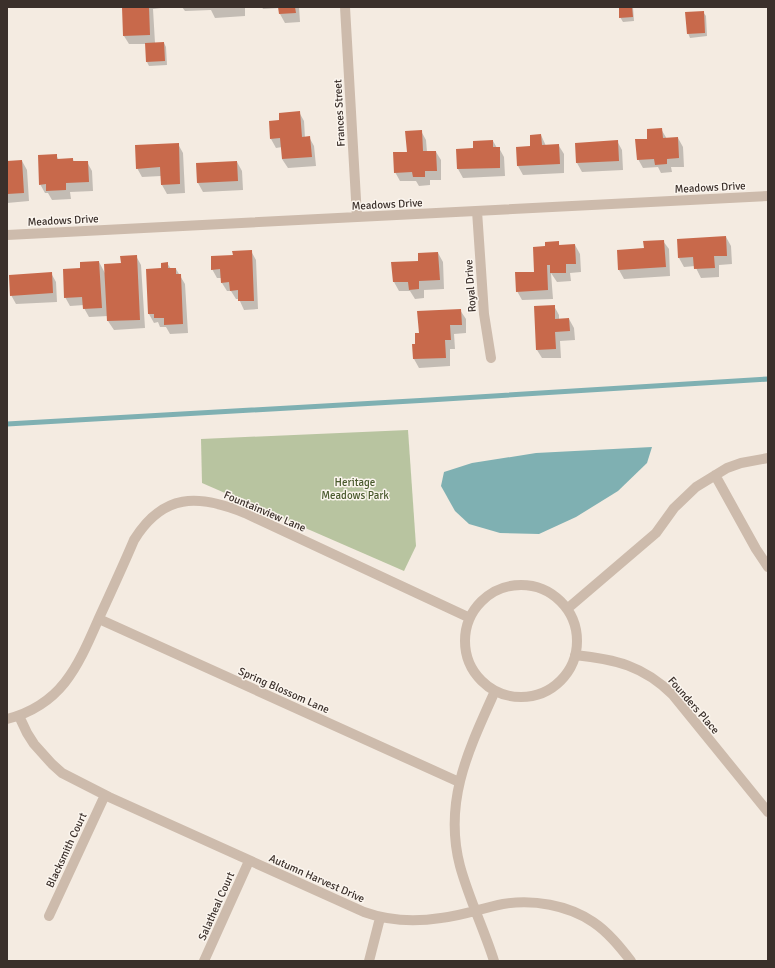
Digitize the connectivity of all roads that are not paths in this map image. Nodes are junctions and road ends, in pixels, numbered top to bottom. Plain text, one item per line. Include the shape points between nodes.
1 (345, 7) edge
2 (768, 196) edge
3 (477, 211) junction
4 (356, 217) junction
5 (7, 235) edge
6 (491, 358) dead end
7 (768, 458) edge
8 (715, 475) junction
9 (768, 567) edge
10 (567, 609) junction
11 (470, 618) junction
12 (99, 619) junction
13 (575, 655) junction
14 (495, 691) junction
15 (19, 716) junction
16 (7, 719) edge
17 (459, 782) junction
18 (105, 795) junction
19 (768, 812) edge
20 (249, 860) junction
21 (476, 910) junction
22 (49, 916) dead end
23 (380, 918) junction
24 (204, 961) edge
25 (369, 961) edge
26 (494, 961) edge
27 (631, 961) edge

1 - 4 street, Frances Street
2 - 3 street, Meadows Drive
3 - 4 street, Meadows Drive
3 - 6 street, Royal Drive via 484,314
4 - 5 street, Meadows Drive
7 - 8 street via 741,463
8 - 9 street
8 - 10 street via 685,496 656,533
10 - 11 street via 560,600 541,588 520,585 490,594 482,600
10 - 13 street via 577,636
11 - 12 street, Fountainview Lane via 245,513 216,503 196,500 161,510 141,529
11 - 14 street via 465,639 468,661 478,679
12 - 15 street, Fountainview Lane via 81,658 61,688 35,708
12 - 17 street, Spring Blossom Lane
13 - 14 street via 572,665 561,681 544,693 525,698
13 - 19 street, Founders Place via 626,664 646,673 664,686
14 - 17 street via 468,751
15 - 16 street, Fountainview Lane
15 - 18 street, Autumn Harvest Drive via 34,744 52,764 62,773
17 - 21 street via 455,824 457,847 460,865
18 - 20 street, Autumn Harvest Drive
18 - 22 street, Blacksmith Court
20 - 23 street, Autumn Harvest Drive
20 - 24 street, Salatheal Court
21 - 23 street, Autumn Harvest Drive via 432,919
21 - 26 street
21 - 27 street, Autumn Harvest Drive via 524,901 559,907 593,922
23 - 25 street

